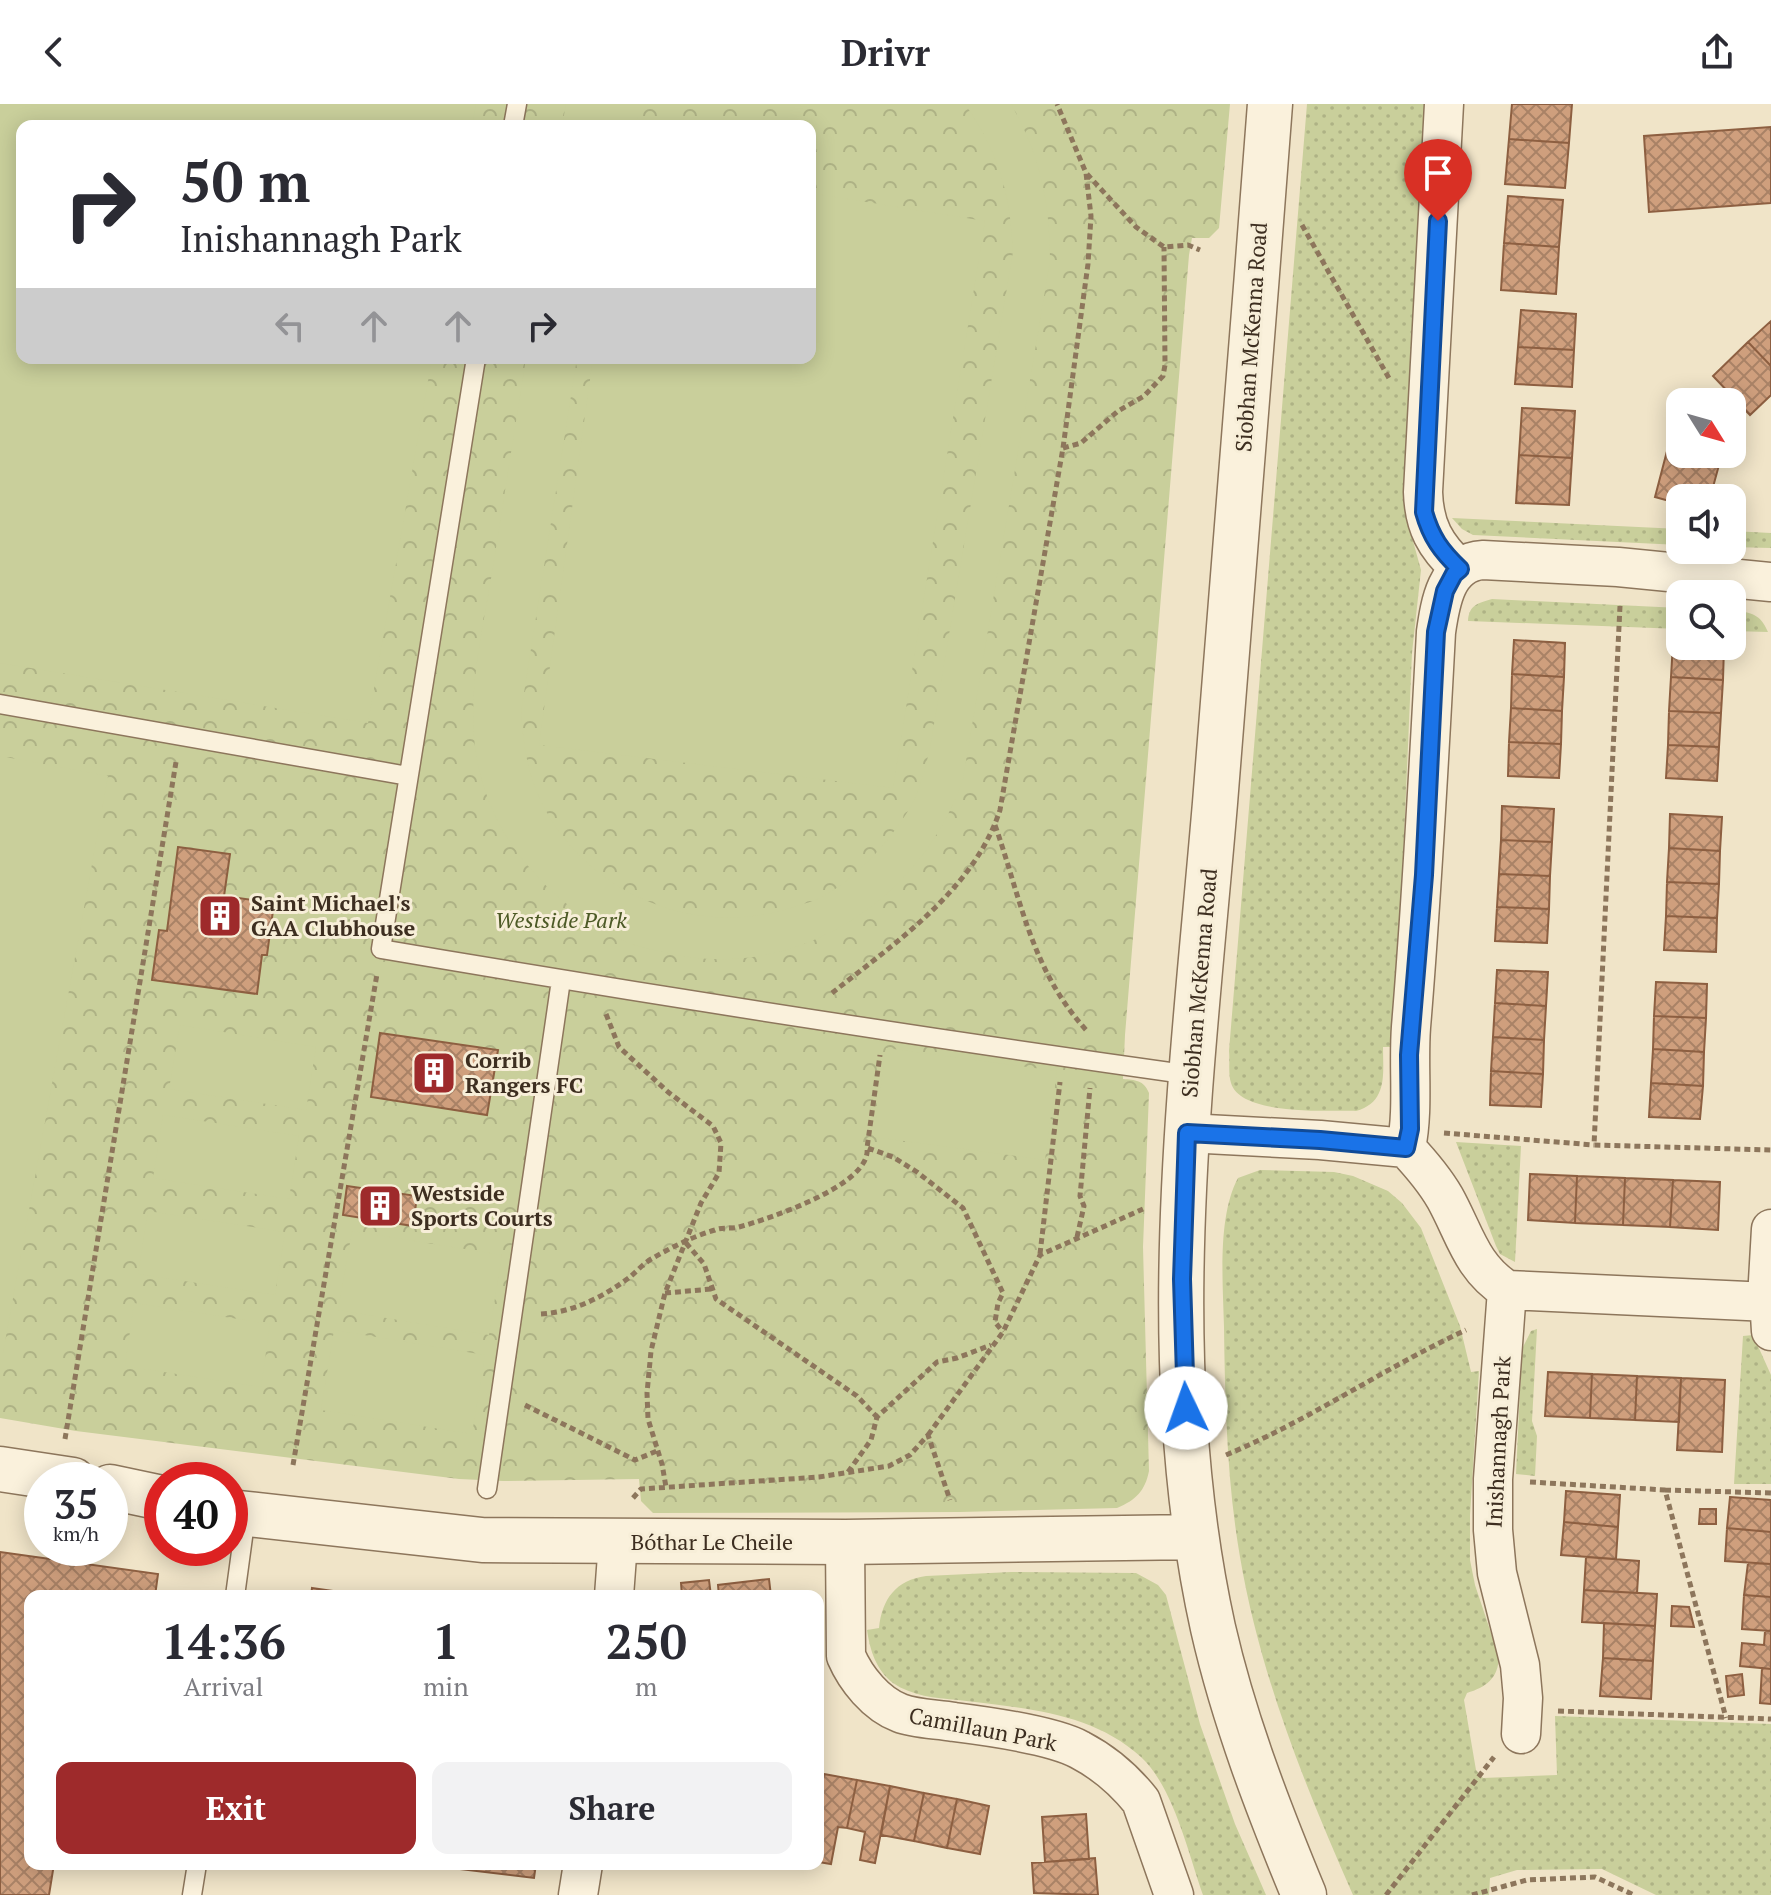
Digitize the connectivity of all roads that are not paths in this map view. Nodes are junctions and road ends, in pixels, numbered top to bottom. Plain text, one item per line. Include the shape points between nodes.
1 (1270, 104) edge
2 (1444, 104) edge
3 (475, 364) edge
4 (1460, 569) junction
5 (1771, 582) edge
6 (0, 704) edge
7 (408, 776) junction
8 (561, 980) junction
9 (1191, 1075) junction
10 (1187, 1133) junction
11 (1408, 1138) junction
12 (1771, 1229) edge
13 (1507, 1290) junction
14 (1770, 1317) edge
15 (69, 1460) edge
16 (0, 1469) edge
17 (487, 1489) dead end
18 (248, 1514) edge
19 (1196, 1537) junction
20 (618, 1542) junction
21 (845, 1542) junction
22 (236, 1566) edge
23 (235, 1590) edge
24 (614, 1590) edge
25 (1521, 1734) road end
26 (196, 1870) edge
27 (582, 1870) edge
28 (192, 1895) edge
29 (578, 1895) edge
30 (1174, 1895) edge
31 (1304, 1895) edge

1 - 9 street, Siobhan McKenna Road
2 - 4 street via 1424,512 1438,547
3 - 7 lane
4 - 5 street via 1483,560
4 - 11 street via 1445,591 1436,632
6 - 7 lane
7 - 8 lane via 381,949
8 - 9 lane
8 - 17 lane
9 - 10 street, Siobhan McKenna Road
10 - 11 street
10 - 19 street, Siobhan McKenna Road via 1183,1349
11 - 13 street via 1488,1278
12 - 14 street
13 - 14 street
13 - 25 street, Inishannagh Park via 1493,1530 1497,1573 1520,1665
15 - 16 street
18 - 20 street, Bóthar Le Cheile via 468,1540
19 - 21 street, Bóthar Le Cheile
19 - 31 street, Siobhan McKenna Road via 1234,1707
20 - 21 street, Bóthar Le Cheile
20 - 24 street
21 - 30 street, Camillaun Park via 846,1656 871,1693 901,1714 982,1725 1065,1744 1092,1757 1141,1801
22 - 23 lane
26 - 28 lane
27 - 29 street

